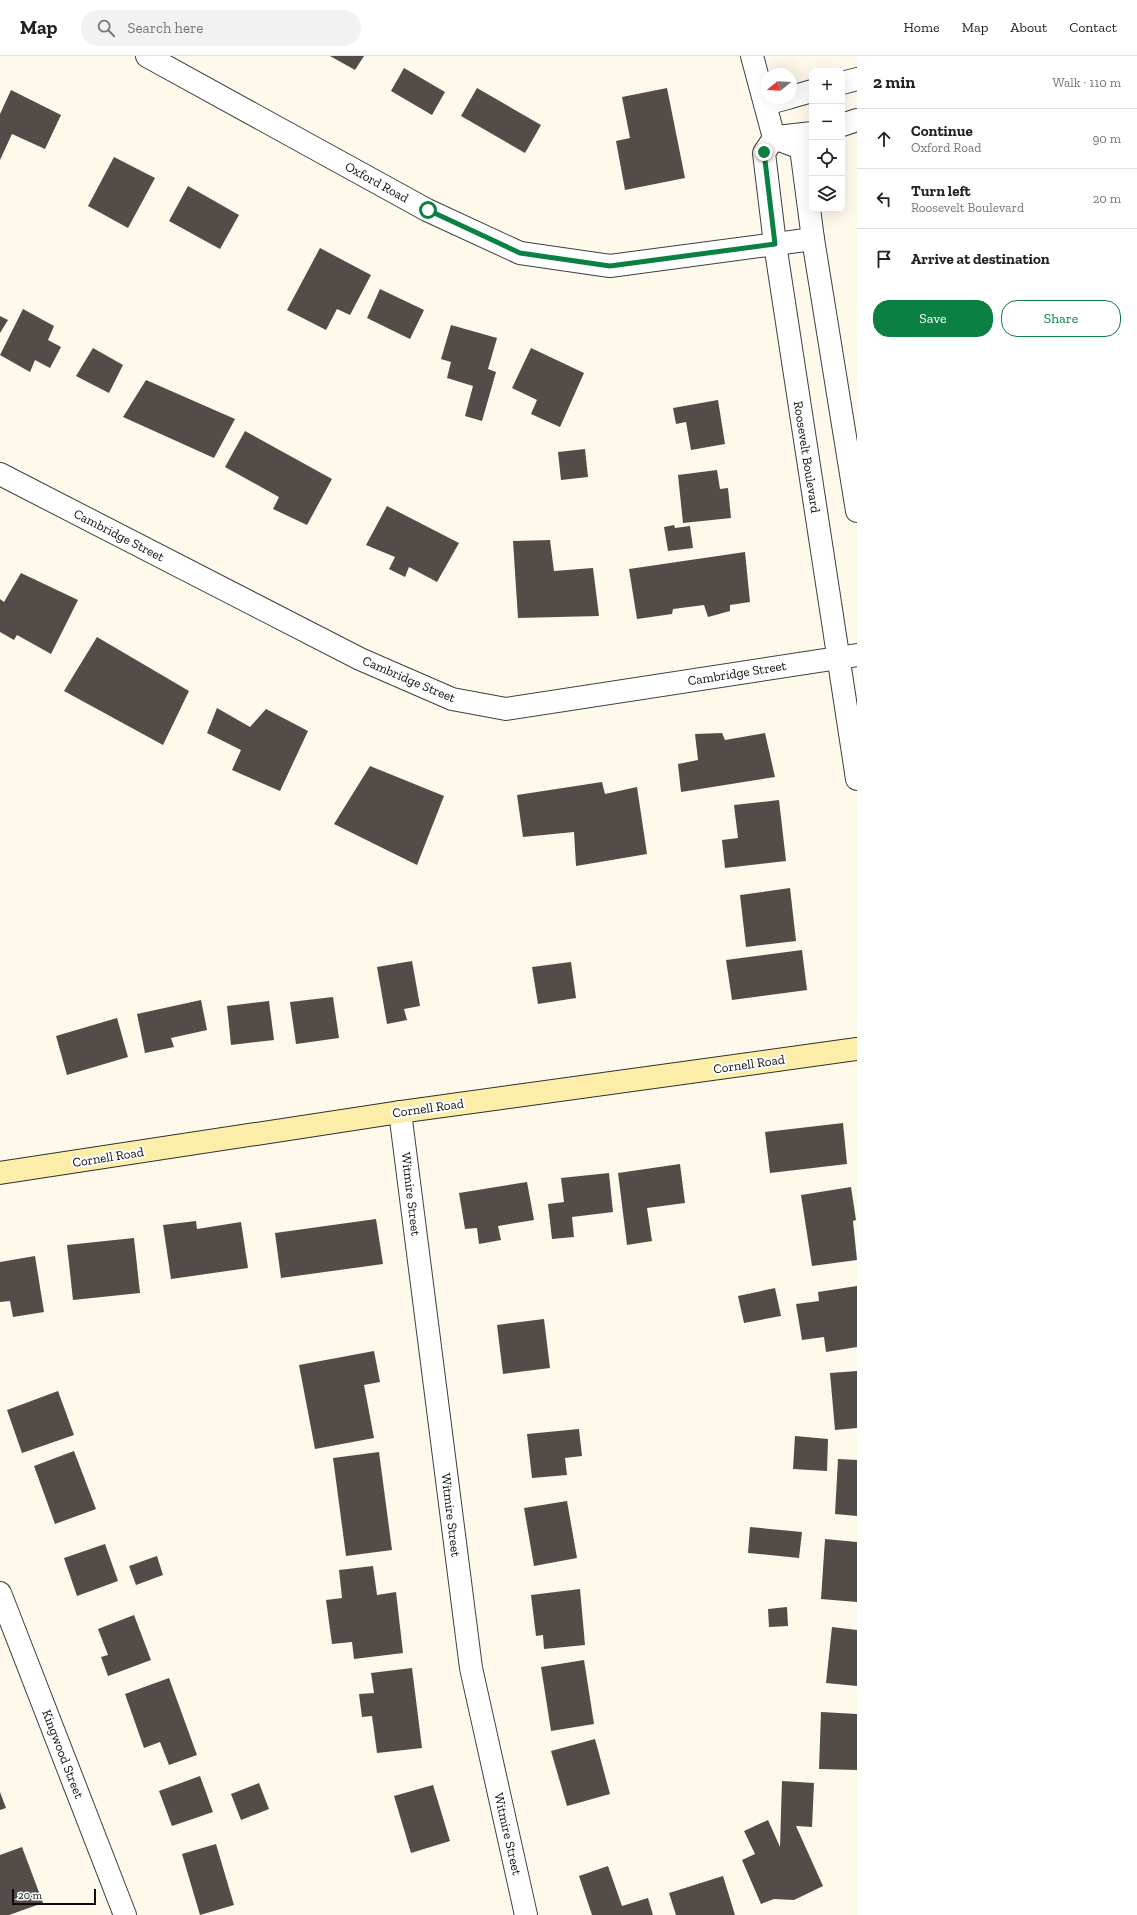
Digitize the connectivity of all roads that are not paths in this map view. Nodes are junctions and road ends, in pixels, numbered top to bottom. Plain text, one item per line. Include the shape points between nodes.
1 (147, 56) edge
2 (752, 56) edge
3 (857, 79) edge
4 (845, 82) edge
5 (761, 89) edge
6 (809, 92) edge
7 (797, 96) edge
8 (765, 104) edge
9 (857, 120) edge
10 (845, 124) edge
11 (809, 133) edge
12 (774, 138) junction
13 (813, 239) junction
14 (775, 244) junction
15 (0, 474) edge
16 (857, 511) edge
17 (847, 656) edge
18 (857, 779) edge
19 (857, 1049) edge
20 (400, 1112) junction
21 (0, 1173) edge
22 (0, 1593) edge
23 (125, 1915) edge
24 (526, 1915) edge

1 - 14 street, Oxford Road via 428,210 520,253 610,266
2 - 5 street
3 - 4 street
6 - 7 street
8 - 12 street
9 - 10 street
11 - 12 street
12 - 13 street via 801,148
12 - 14 street, Roosevelt Boulevard via 764,152
13 - 14 street, Oxford Road
13 - 16 street
14 - 17 street, Roosevelt Boulevard
15 - 17 street, Cambridge Street via 360,659 452,700 506,709
17 - 18 street, Roosevelt Boulevard
19 - 20 street, Cornell Road
20 - 21 street, Cornell Road
20 - 24 street, Witmire Street via 471,1668
22 - 23 street, Kingwood Street

